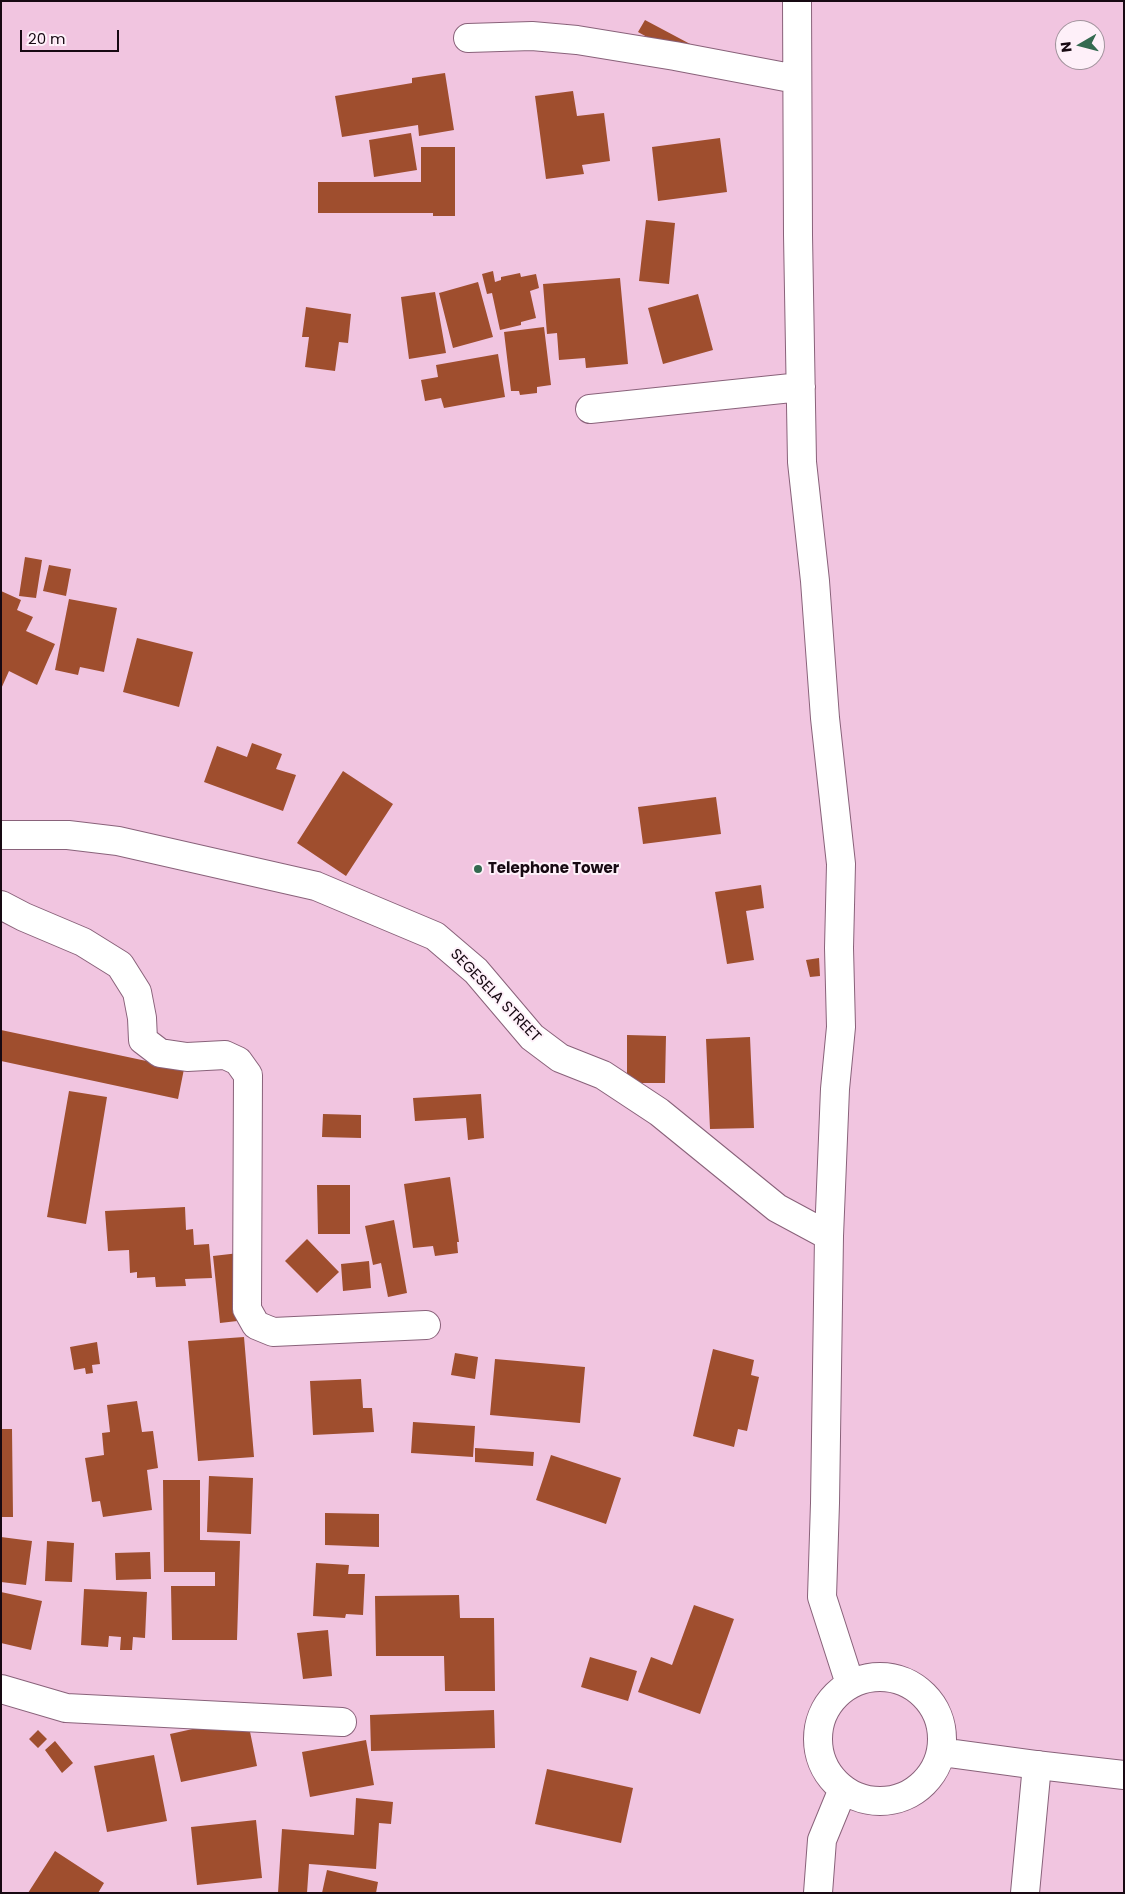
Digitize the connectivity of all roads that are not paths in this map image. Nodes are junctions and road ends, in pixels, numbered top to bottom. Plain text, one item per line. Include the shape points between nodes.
1 (797, 1) edge
2 (468, 38) dead end
3 (796, 80) junction
4 (801, 388) junction
5 (590, 409) dead end
6 (1, 835) edge
7 (1, 905) edge
8 (829, 1236) junction
9 (426, 1325) dead end
10 (850, 1684) junction
11 (1, 1689) edge
12 (342, 1722) dead end
13 (941, 1752) junction
14 (1037, 1765) junction
15 (1124, 1775) edge
16 (843, 1789) junction
17 (818, 1893) edge
18 (1025, 1893) edge

1 - 3 main road
2 - 3 main road via 532,36 577,40
3 - 4 main road
4 - 5 main road
4 - 8 main road via 802,462 841,864 841,1027
6 - 8 main road, SEGESELA STREET via 68,835 118,841 316,886 435,936 476,971 532,1037 560,1058 603,1076 659,1112 777,1208
7 - 9 main road via 83,942 120,965 137,992 143,1040 160,1053 187,1058 225,1055 238,1061 248,1075 247,1309 256,1325 272,1332
8 - 10 main road via 822,1596
10 - 13 main road via 885,1676 902,1680 918,1689 939,1717
10 - 16 main road via 836,1694 819,1725 818,1743 822,1760 830,1776
11 - 12 main road via 66,1708
13 - 14 main road
13 - 16 main road via 930,1776 910,1794 894,1800 876,1801
14 - 15 main road
14 - 18 main road
16 - 17 main road via 822,1840

